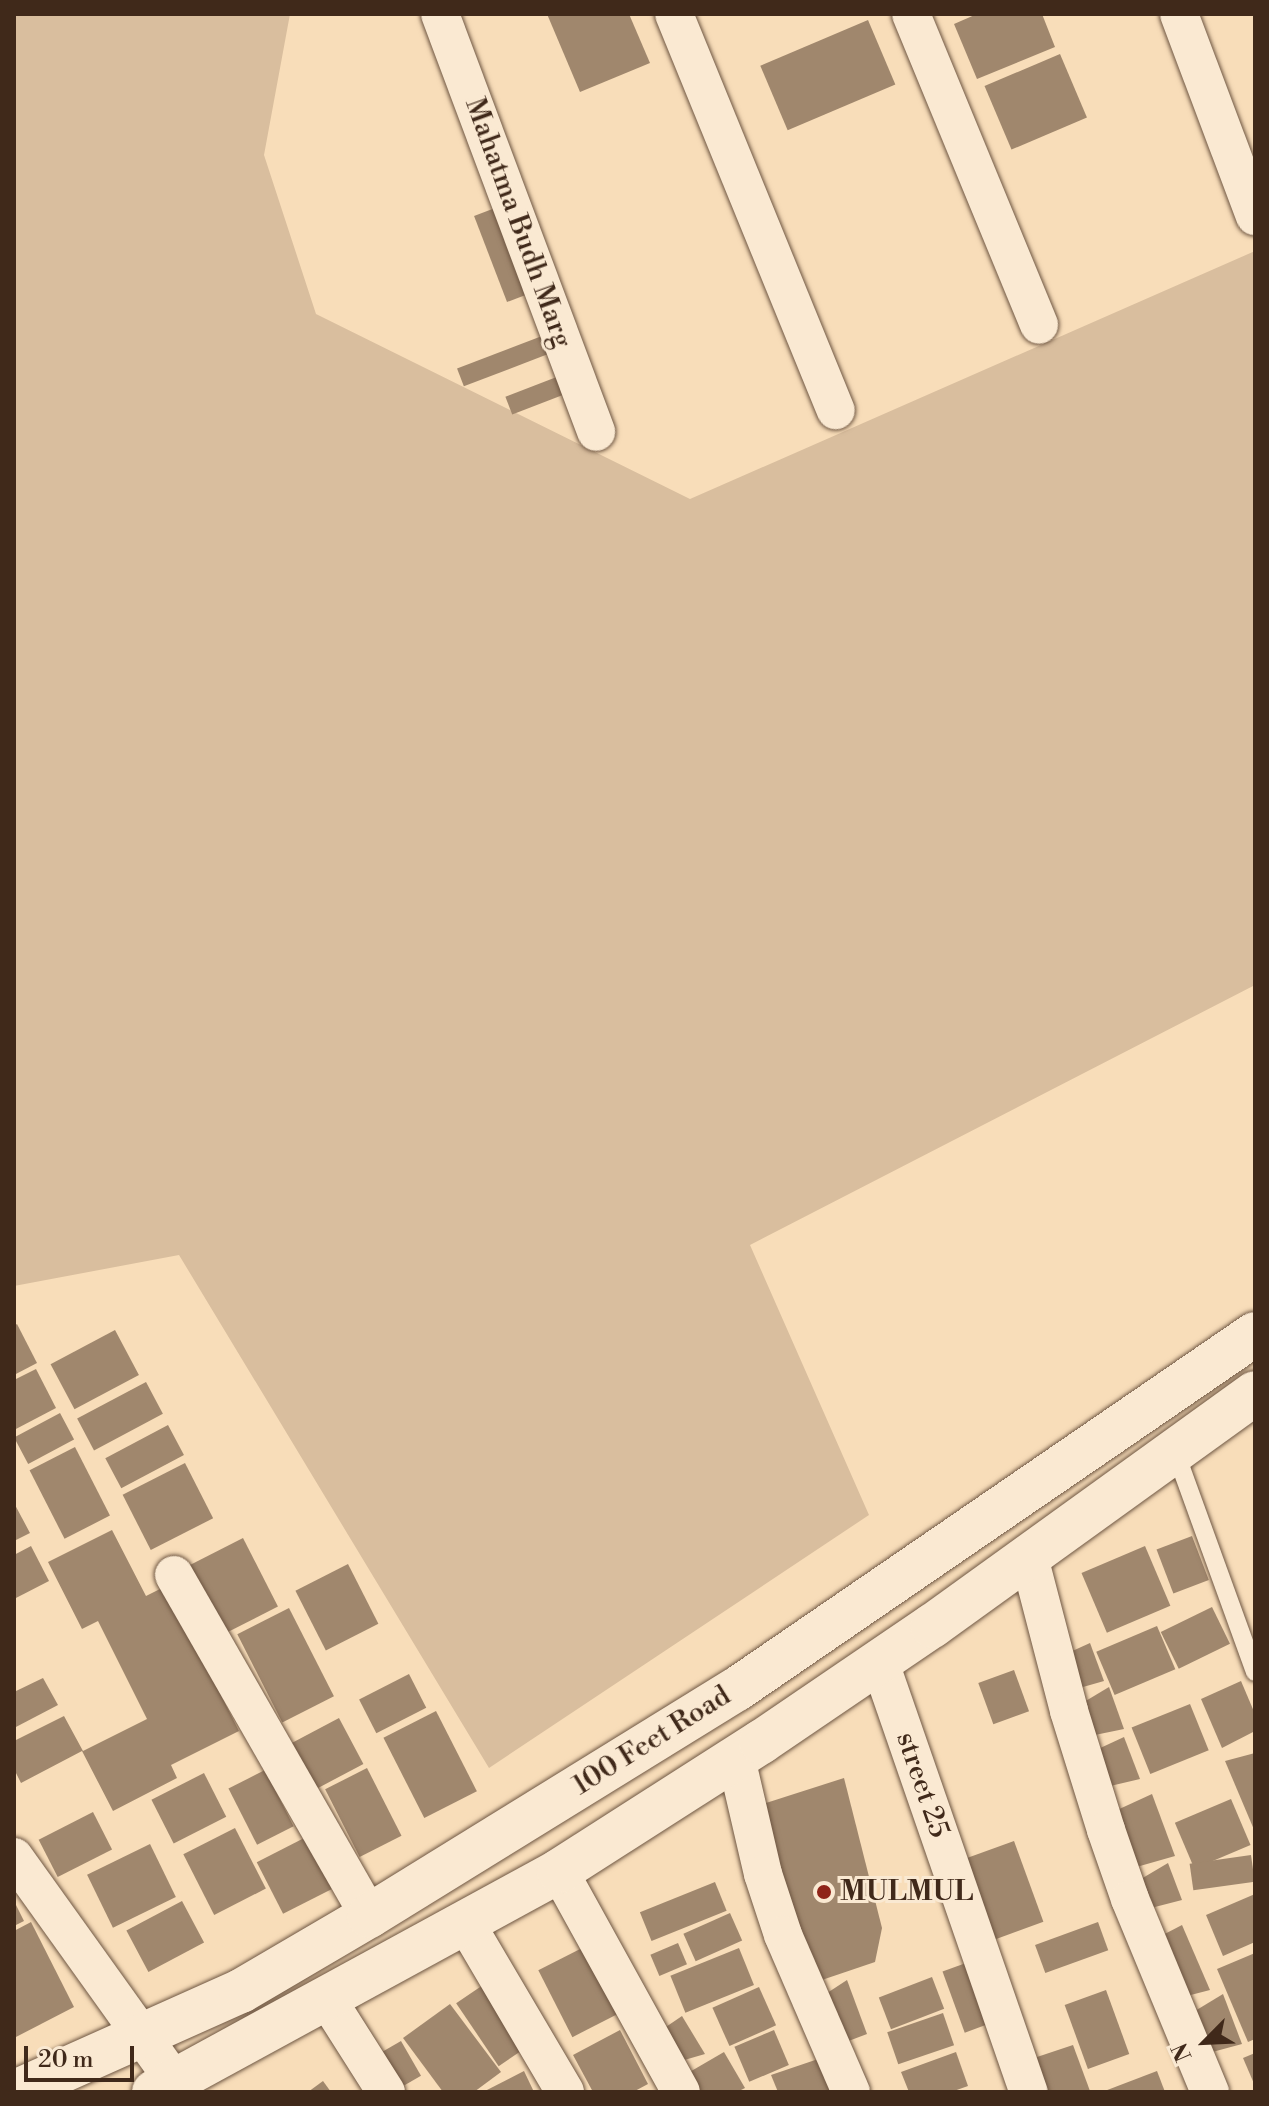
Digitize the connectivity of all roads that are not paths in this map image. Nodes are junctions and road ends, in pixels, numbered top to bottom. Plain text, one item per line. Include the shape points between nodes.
1 (440, 14) edge
2 (674, 14) edge
3 (911, 14) edge
4 (1179, 14) edge
5 (1255, 216) edge
6 (1039, 325) dead end
7 (836, 410) dead end
8 (596, 432) dead end
9 (1255, 1334) edge
10 (1255, 1393) edge
11 (1175, 1451) junction
12 (1029, 1557) junction
13 (174, 1575) dead end
14 (879, 1660) junction
15 (1255, 1672) edge
16 (736, 1758) junction
17 (14, 1857) edge
18 (559, 1871) junction
19 (369, 1916) junction
20 (465, 1922) junction
21 (327, 1999) junction
22 (142, 2035) junction
23 (170, 2089) edge
24 (15, 2092) edge
25 (386, 2092) edge
26 (565, 2092) edge
27 (681, 2092) edge
28 (851, 2092) edge
29 (1029, 2092) edge
30 (1210, 2092) edge

1 - 8 street, Mahatma Budh Marg
2 - 7 street
3 - 6 street
4 - 5 street
9 - 19 street, 100 Feet Road via 737,1689
10 - 11 street, 100 Feet Road
11 - 12 street, 100 Feet Road
11 - 15 lane
12 - 14 street, 100 Feet Road
12 - 30 street via 1106,1830
13 - 19 street
14 - 16 street, 100 Feet Road
14 - 29 street, street 25
16 - 18 street, 100 Feet Road
16 - 28 street via 763,1874 787,1946
17 - 22 street
18 - 20 street, 100 Feet Road
18 - 27 street
19 - 22 street, 100 Feet Road via 241,1991
20 - 21 street, 100 Feet Road
20 - 26 street
21 - 23 street, 100 Feet Road
21 - 25 street
22 - 23 street
22 - 24 street, 100 Feet Road

